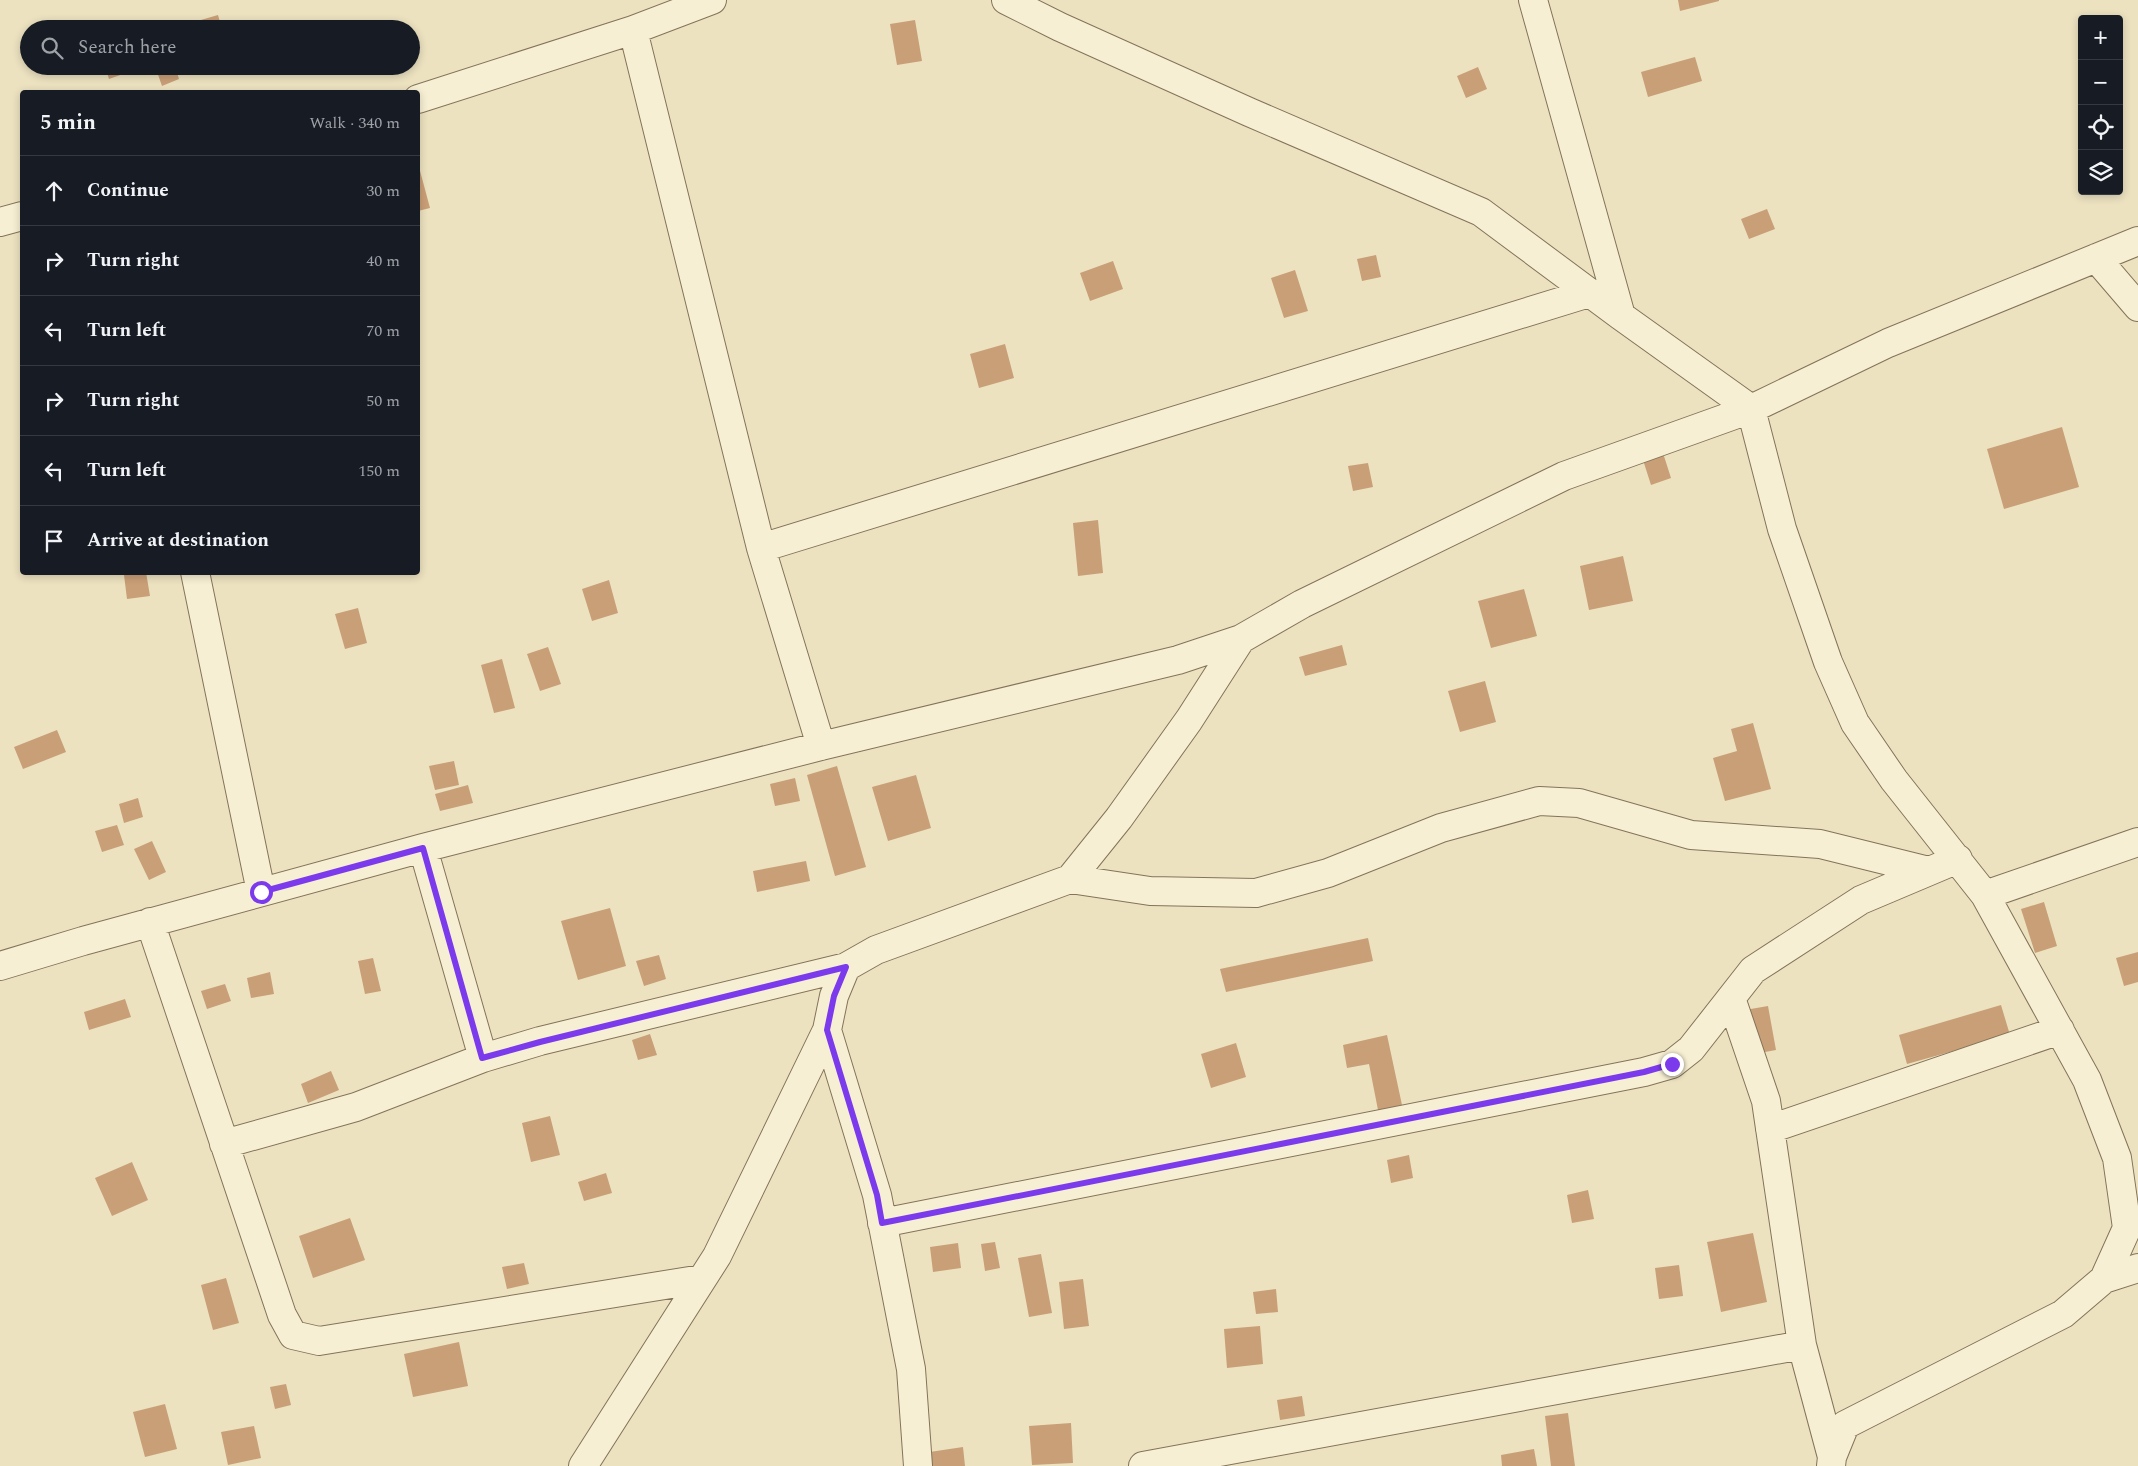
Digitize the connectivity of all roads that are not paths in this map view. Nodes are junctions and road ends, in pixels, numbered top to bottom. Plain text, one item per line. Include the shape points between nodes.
1 (712, 0) edge
2 (1006, 0) edge
3 (1533, 0) edge
4 (633, 30) junction
5 (420, 98) edge
6 (20, 217) edge
7 (0, 222) edge
8 (2138, 240) edge
9 (2096, 258) junction
10 (1589, 293) junction
11 (2138, 307) edge
12 (1621, 316) junction
13 (1751, 409) junction
14 (761, 548) junction
15 (196, 575) edge
16 (1241, 639) junction
17 (821, 746) junction
18 (2138, 842) edge
19 (423, 848) junction
20 (1958, 859) junction
21 (1929, 871) junction
22 (1070, 879) junction
23 (261, 892) junction
24 (1985, 895) junction
25 (150, 922) junction
26 (0, 966) edge
27 (846, 967) junction
28 (1731, 998) junction
29 (827, 1030) junction
30 (2060, 1030) junction
31 (482, 1058) junction
32 (1770, 1129) junction
33 (224, 1144) junction
34 (882, 1223) junction
35 (2138, 1268) edge
36 (702, 1279) junction
37 (2104, 1279) junction
38 (1802, 1345) junction
39 (1831, 1461) edge
40 (583, 1466) edge
41 (918, 1466) edge
42 (1143, 1466) edge

1 - 4 street
2 - 10 street via 1231,104 1481,212
3 - 12 street
4 - 5 street
4 - 14 street
6 - 7 street
8 - 9 street
9 - 11 street
9 - 13 street via 1888,343
10 - 12 street
10 - 14 street
12 - 13 street
13 - 16 street via 1564,476 1302,604
13 - 20 street via 1782,529 1828,662 1855,723 1894,780
14 - 17 street
15 - 23 street
16 - 17 street via 1178,660
16 - 22 street via 1189,720 1119,818
17 - 19 street
18 - 24 street
19 - 23 street
19 - 31 street
20 - 21 street
20 - 24 street
21 - 22 street via 1820,844 1691,835 1579,803 1539,801 1441,828 1328,873 1256,893 1150,891
21 - 28 street via 1861,900 1753,970
22 - 27 street via 876,950
23 - 25 street
24 - 30 street
25 - 26 street
25 - 33 street
27 - 29 street via 834,996
27 - 31 street
28 - 32 street via 1766,1101
28 - 34 street via 1691,1050 1672,1064 1644,1072
29 - 34 street via 877,1195
29 - 36 street via 717,1256
30 - 32 street
30 - 37 street via 2088,1080 2117,1158 2126,1228
31 - 33 street via 356,1107
32 - 38 street
33 - 36 street via 282,1315 293,1335 319,1341
34 - 41 street via 911,1369
35 - 37 street
36 - 40 street
37 - 39 street via 2063,1314 1845,1425
38 - 39 street
38 - 42 street

